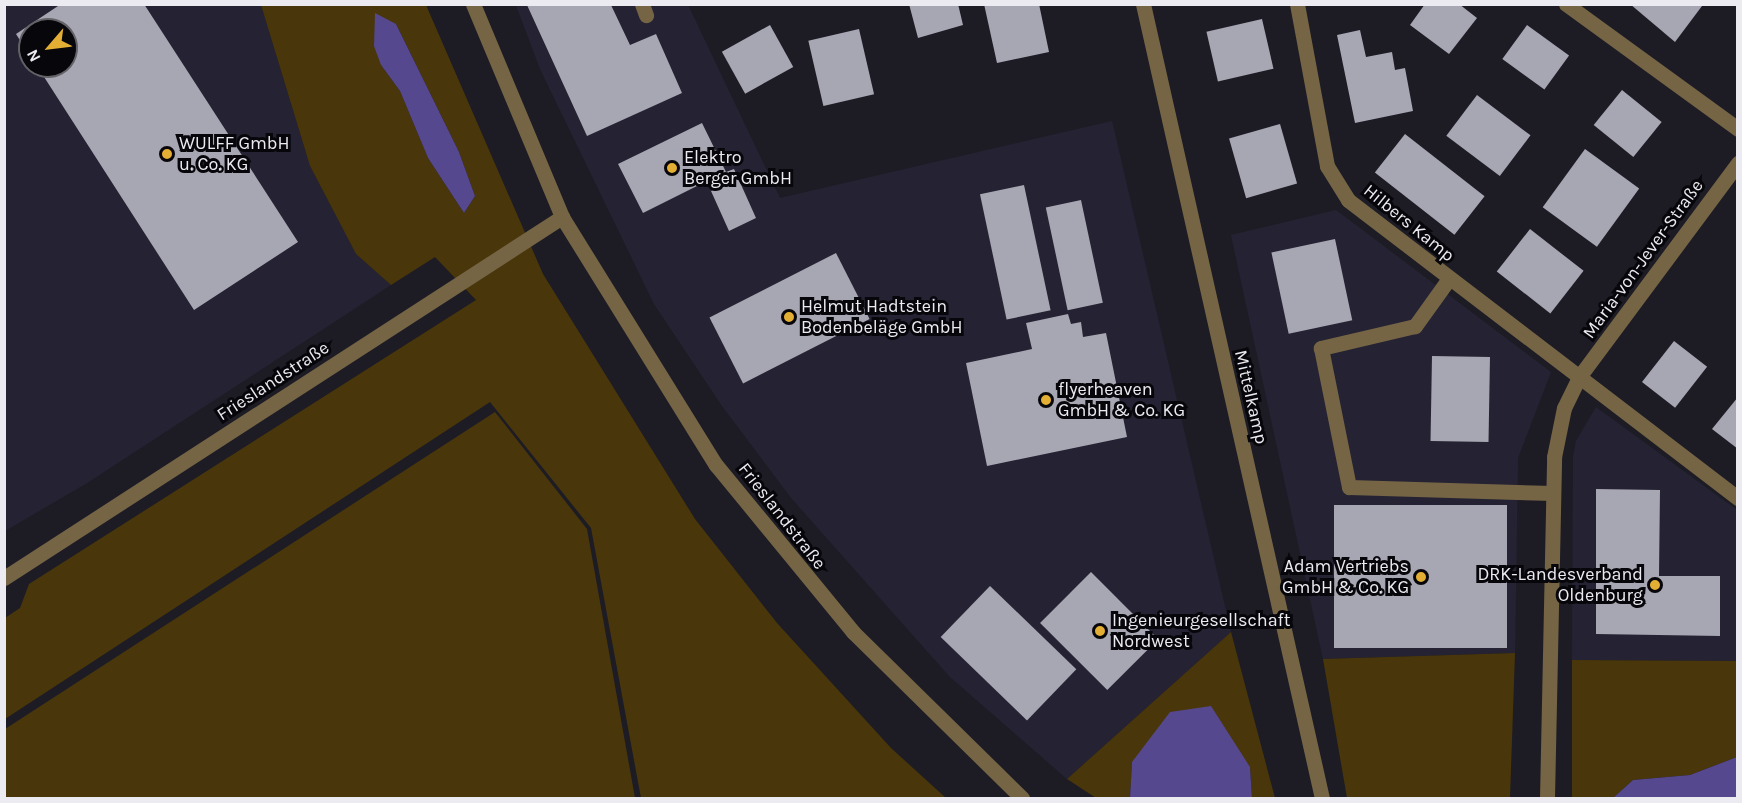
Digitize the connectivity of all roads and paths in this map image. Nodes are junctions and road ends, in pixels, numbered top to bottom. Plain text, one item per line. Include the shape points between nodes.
1 (473, 4) edge
2 (1143, 4) edge
3 (1297, 4) edge
4 (1566, 4) edge
5 (1737, 129) edge
6 (1737, 163) edge
7 (562, 217) junction
8 (1448, 280) junction
9 (1579, 377) junction
10 (1553, 493) junction
11 (1737, 498) edge
12 (4, 578) edge
13 (1022, 798) edge
14 (1322, 798) edge
15 (1547, 798) edge

1 - 7 street, Frieslandstraße
2 - 14 street, Mittelkamp
3 - 8 street, Hilbers Kamp via 1327,166 1338,185 1380,228
4 - 5 street
6 - 9 street, Maria-von-Jever-Straße
7 - 12 street, Frieslandstraße
7 - 13 street, Frieslandstraße via 716,465 802,575 921,703
8 - 9 street, Hilbers Kamp
8 - 10 street via 1415,326 1321,348 1349,488
9 - 10 street, Maria-von-Jever-Straße via 1564,408 1554,457
9 - 11 street
10 - 15 street, Maria-von-Jever-Straße

